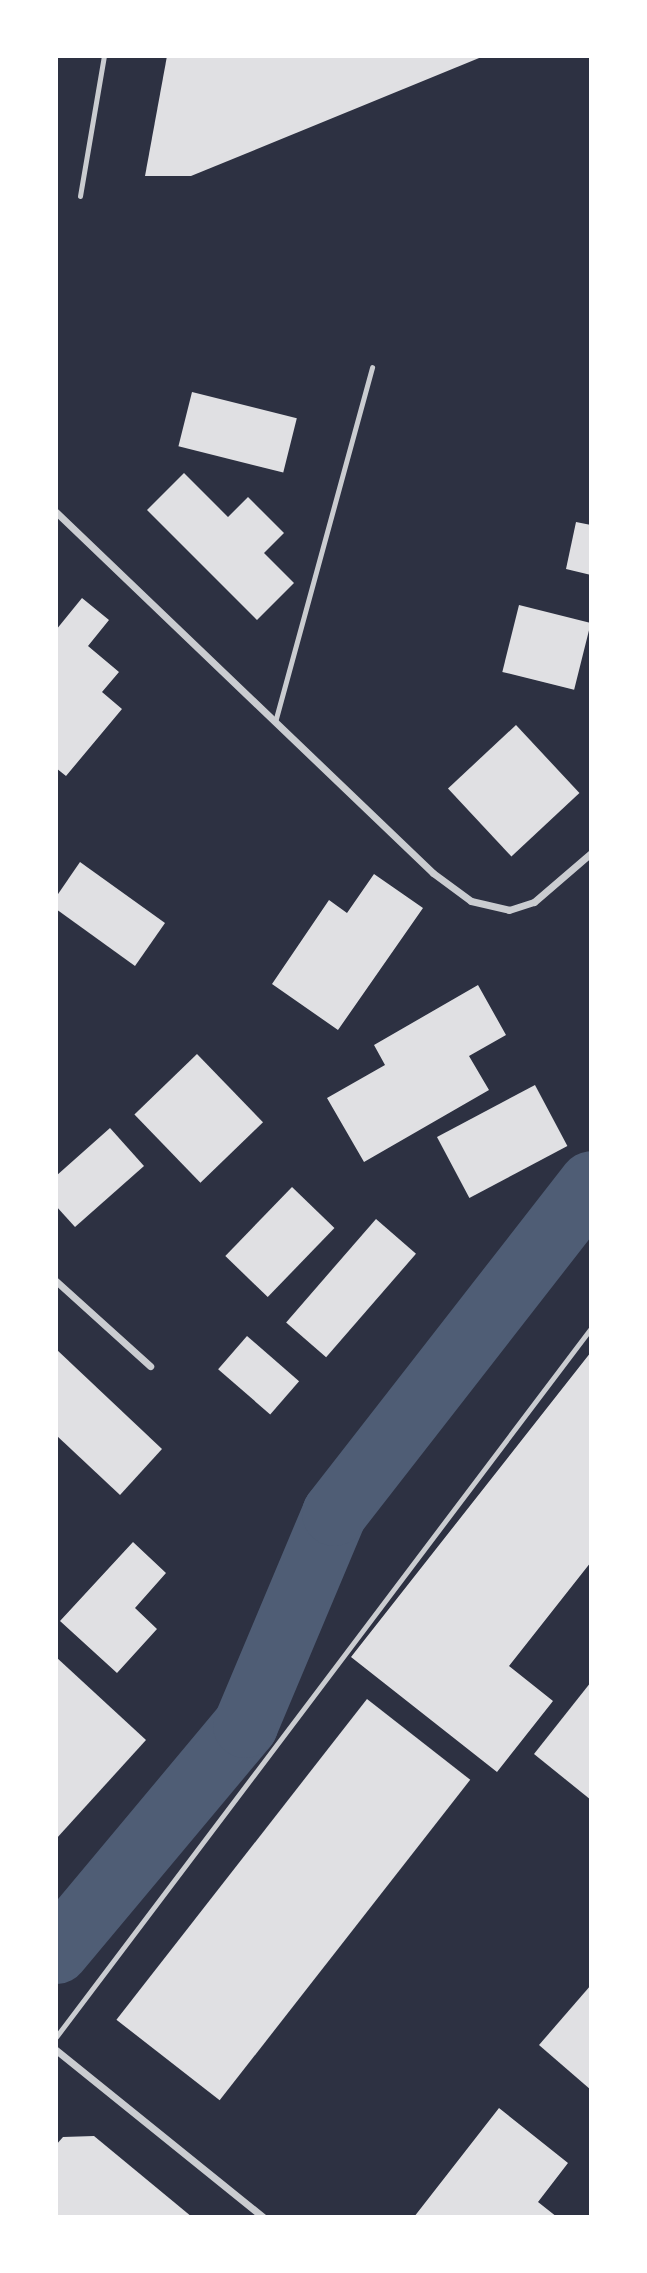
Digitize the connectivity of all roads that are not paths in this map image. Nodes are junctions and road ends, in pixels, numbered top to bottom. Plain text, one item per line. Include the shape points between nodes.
1 (104, 56) edge
2 (80, 196) dead end
3 (372, 367) dead end
4 (56, 512) edge
5 (275, 722) junction
6 (591, 853) edge
7 (56, 1281) edge
8 (591, 1328) edge
9 (150, 1366) dead end
10 (56, 2037) edge
11 (56, 2050) edge
12 (263, 2217) edge

1 - 2 lane
3 - 5 lane
4 - 5 street
5 - 6 street via 471,901 509,910 534,902
7 - 9 street
8 - 10 lane
11 - 12 street

